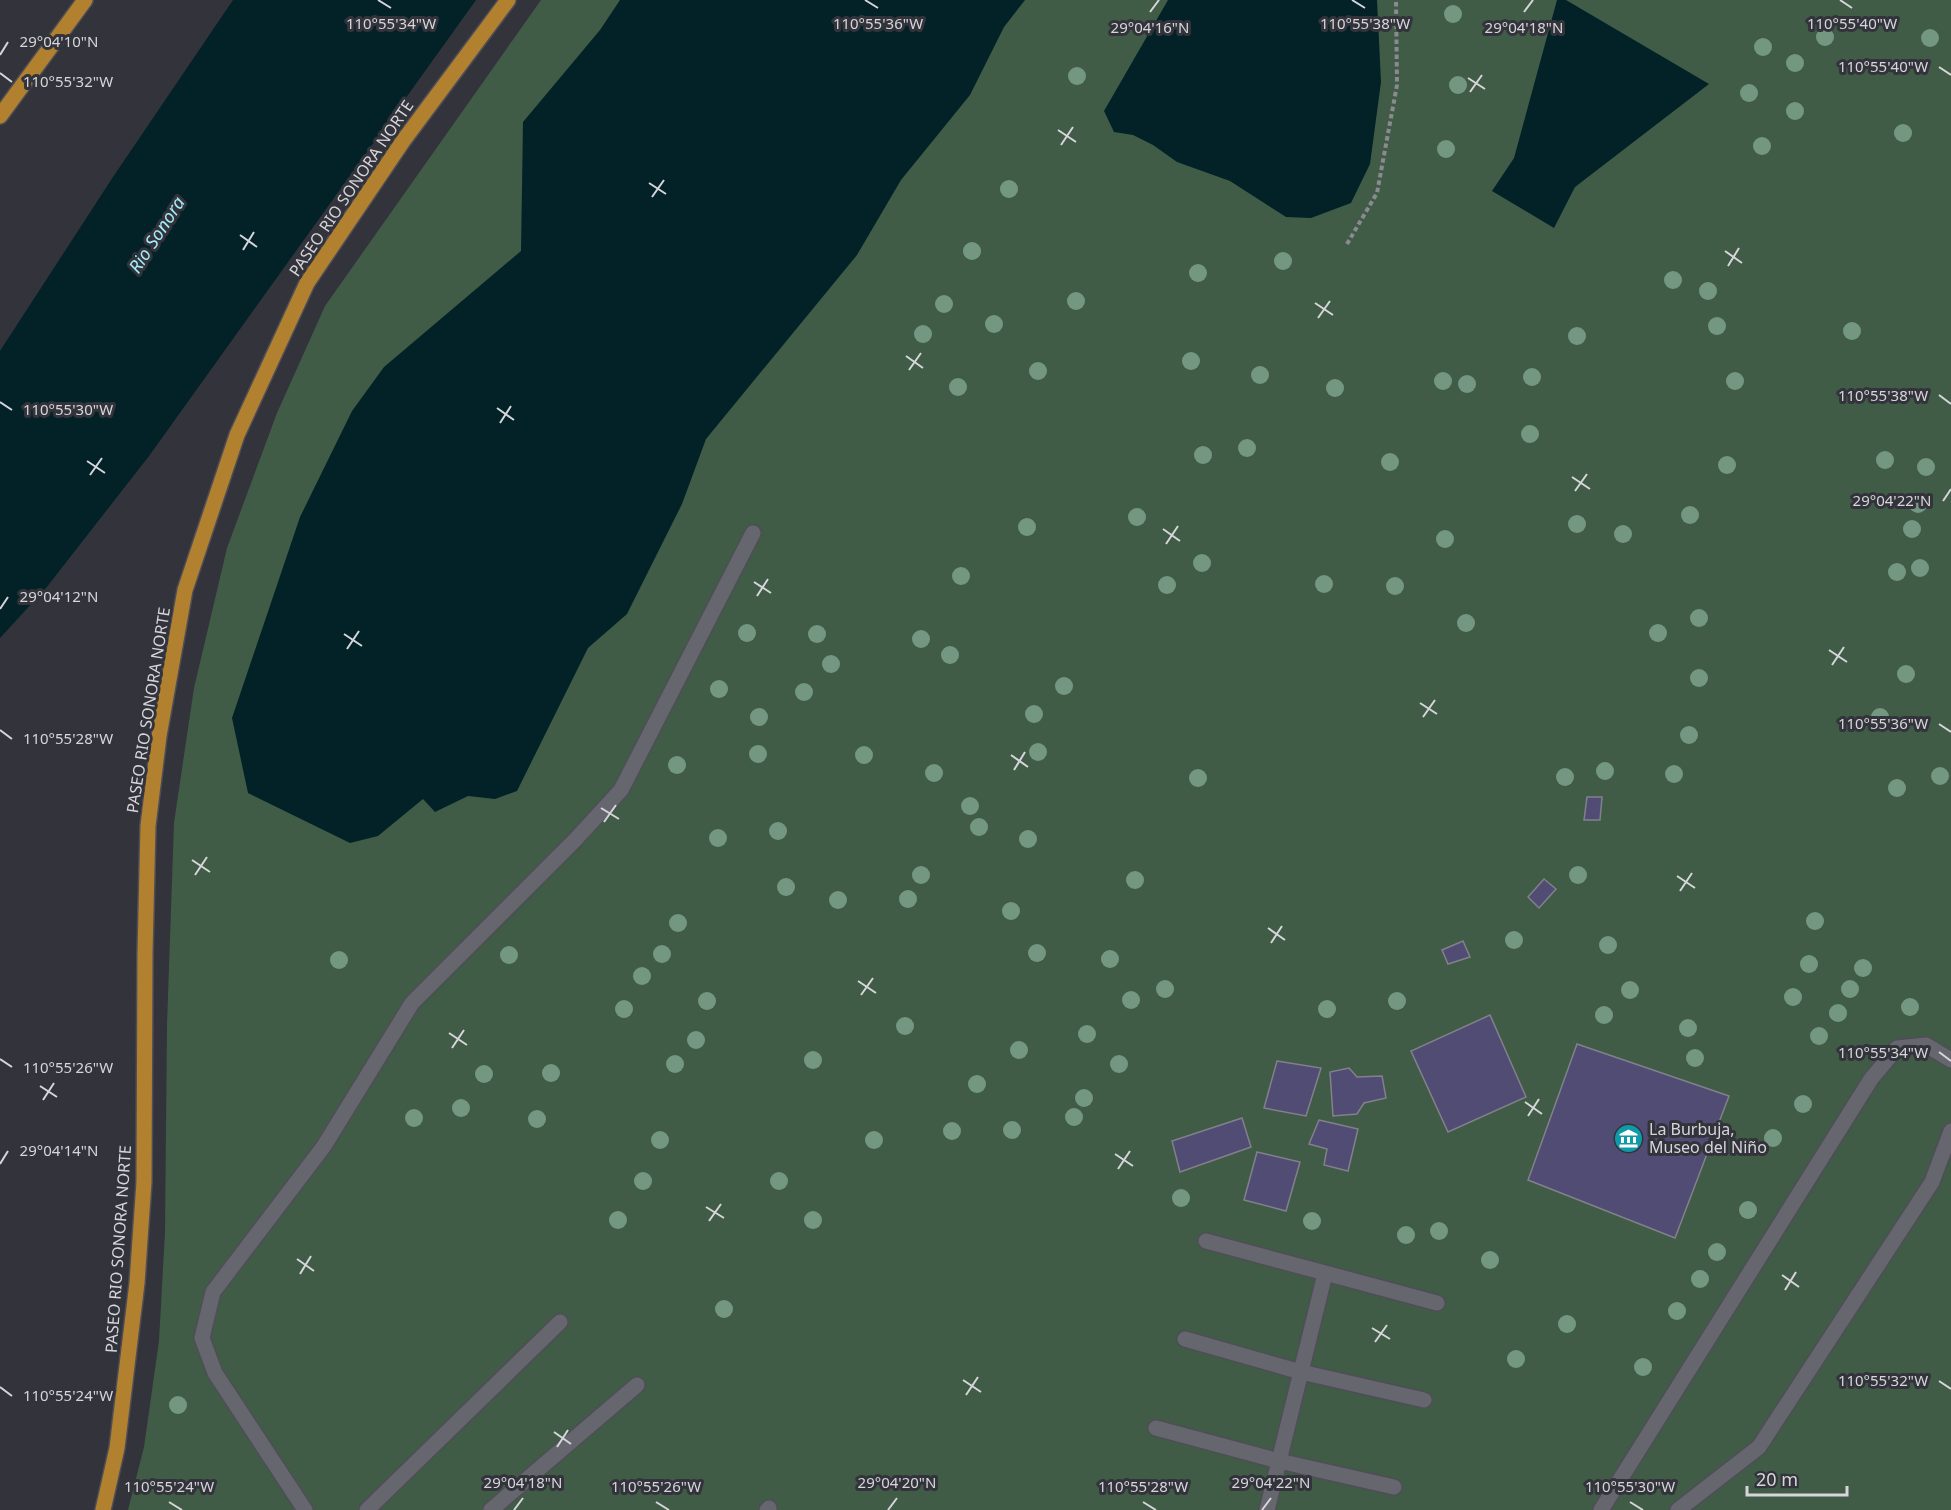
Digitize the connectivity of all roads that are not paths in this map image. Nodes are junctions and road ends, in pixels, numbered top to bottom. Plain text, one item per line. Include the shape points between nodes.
1 (85, 0) edge
2 (508, 0) edge
3 (0, 116) edge
4 (753, 533) dead end
5 (1951, 1060) edge
6 (1951, 1131) edge
7 (1206, 1240) dead end
8 (1325, 1274) junction
9 (1437, 1303) dead end
10 (560, 1322) dead end
11 (1185, 1339) dead end
12 (1301, 1372) junction
13 (637, 1385) dead end
14 (1424, 1400) dead end
15 (1156, 1428) dead end
16 (1279, 1461) junction
17 (1394, 1487) dead end
18 (103, 1510) edge
19 (306, 1510) edge
20 (367, 1510) edge
21 (491, 1510) edge
22 (1267, 1510) edge
23 (1600, 1510) edge
24 (1678, 1510) edge

1 - 3 main road
2 - 18 main road, PASEO RIO SONORA NORTE via 403,141 307,283 237,435 185,590 159,736 148,826 144,1182 117,1448
4 - 19 lane via 621,790 576,840 412,1002 324,1146 213,1292 202,1338 215,1373
5 - 23 lane via 1926,1045 1896,1048 1870,1079
6 - 24 lane via 1932,1182 1759,1447
7 - 8 lane
8 - 9 lane
8 - 12 lane
10 - 20 lane
11 - 12 lane
12 - 14 lane
12 - 16 lane
13 - 21 lane
15 - 16 lane
16 - 17 lane
16 - 22 lane

